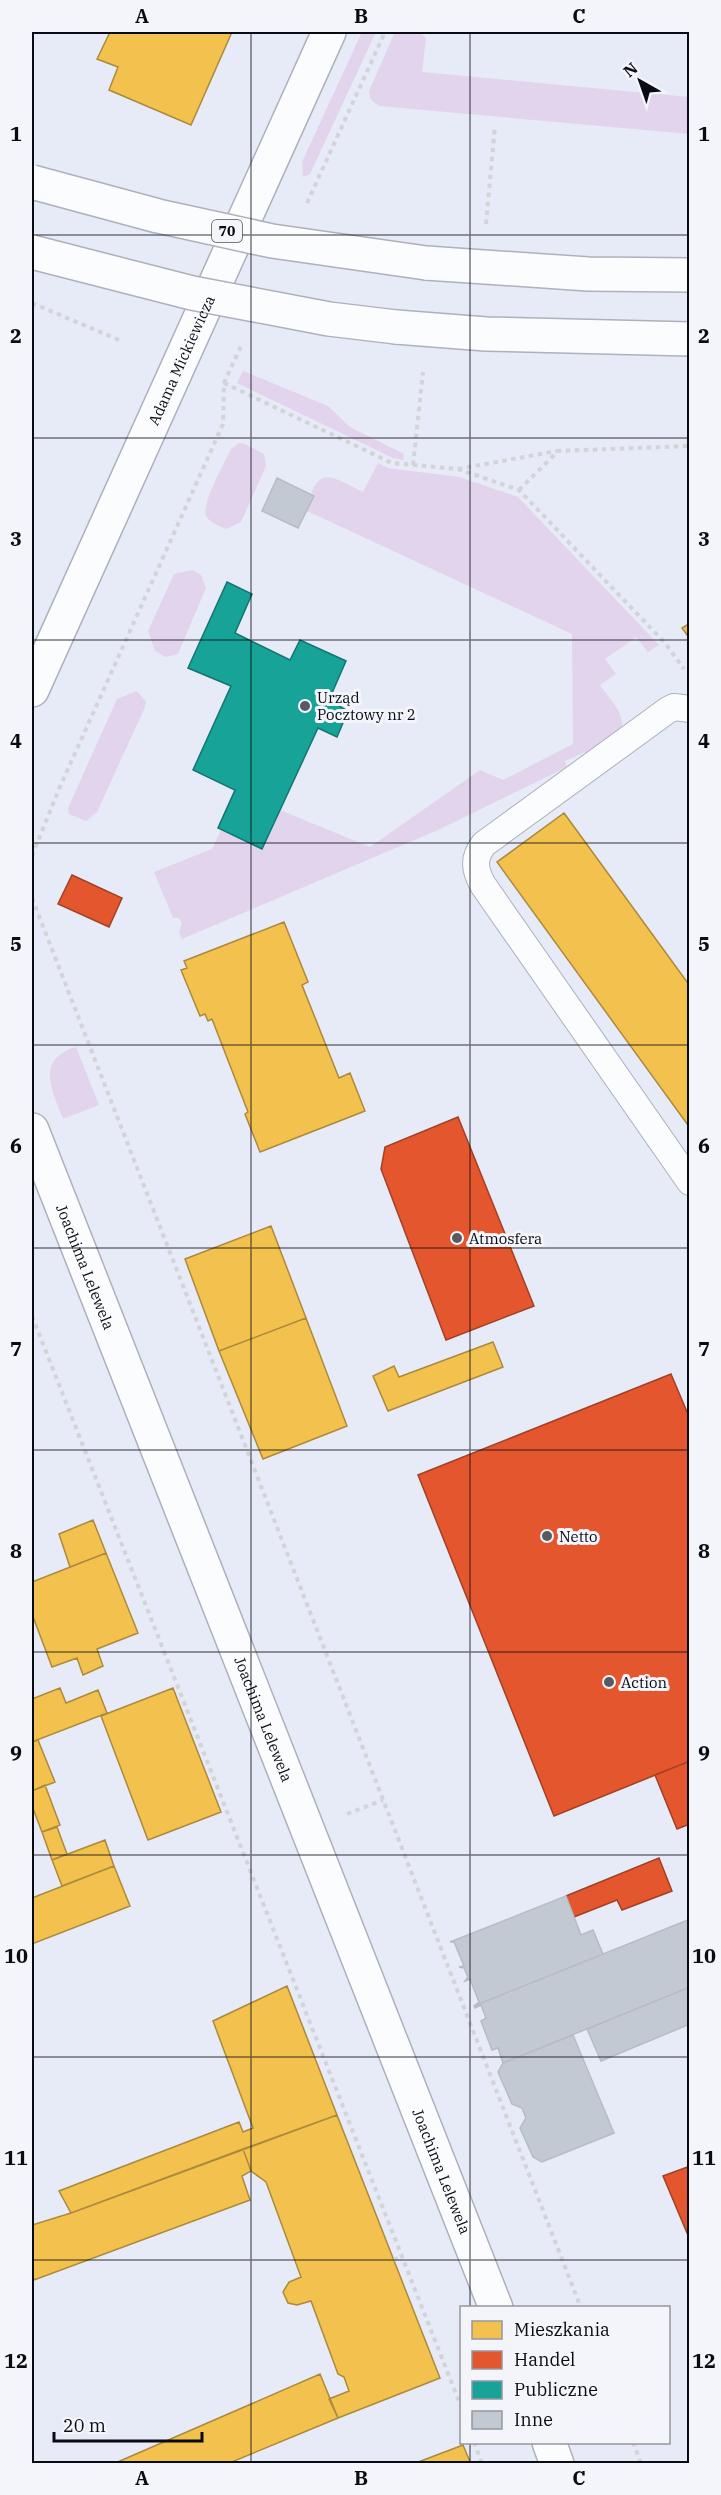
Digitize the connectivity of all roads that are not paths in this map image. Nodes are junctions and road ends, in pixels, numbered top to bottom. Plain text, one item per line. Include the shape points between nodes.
1 (329, 32) edge
2 (32, 182) edge
3 (32, 252) edge
4 (690, 275) edge
5 (690, 339) edge
6 (32, 690) edge
7 (690, 709) edge
8 (32, 1130) edge
9 (690, 1182) edge
10 (496, 2306) edge
11 (550, 2444) edge
12 (557, 2463) edge

1 - 6 street, Adama Mickiewicza
2 - 4 street, 70, bridge via 272,241 426,263 588,274
3 - 5 street, bridge via 192,293 329,319 486,334
7 - 9 lane via 674,707 658,717 484,844 475,863 483,885
8 - 10 street, Joachima Lelewela
11 - 12 street

